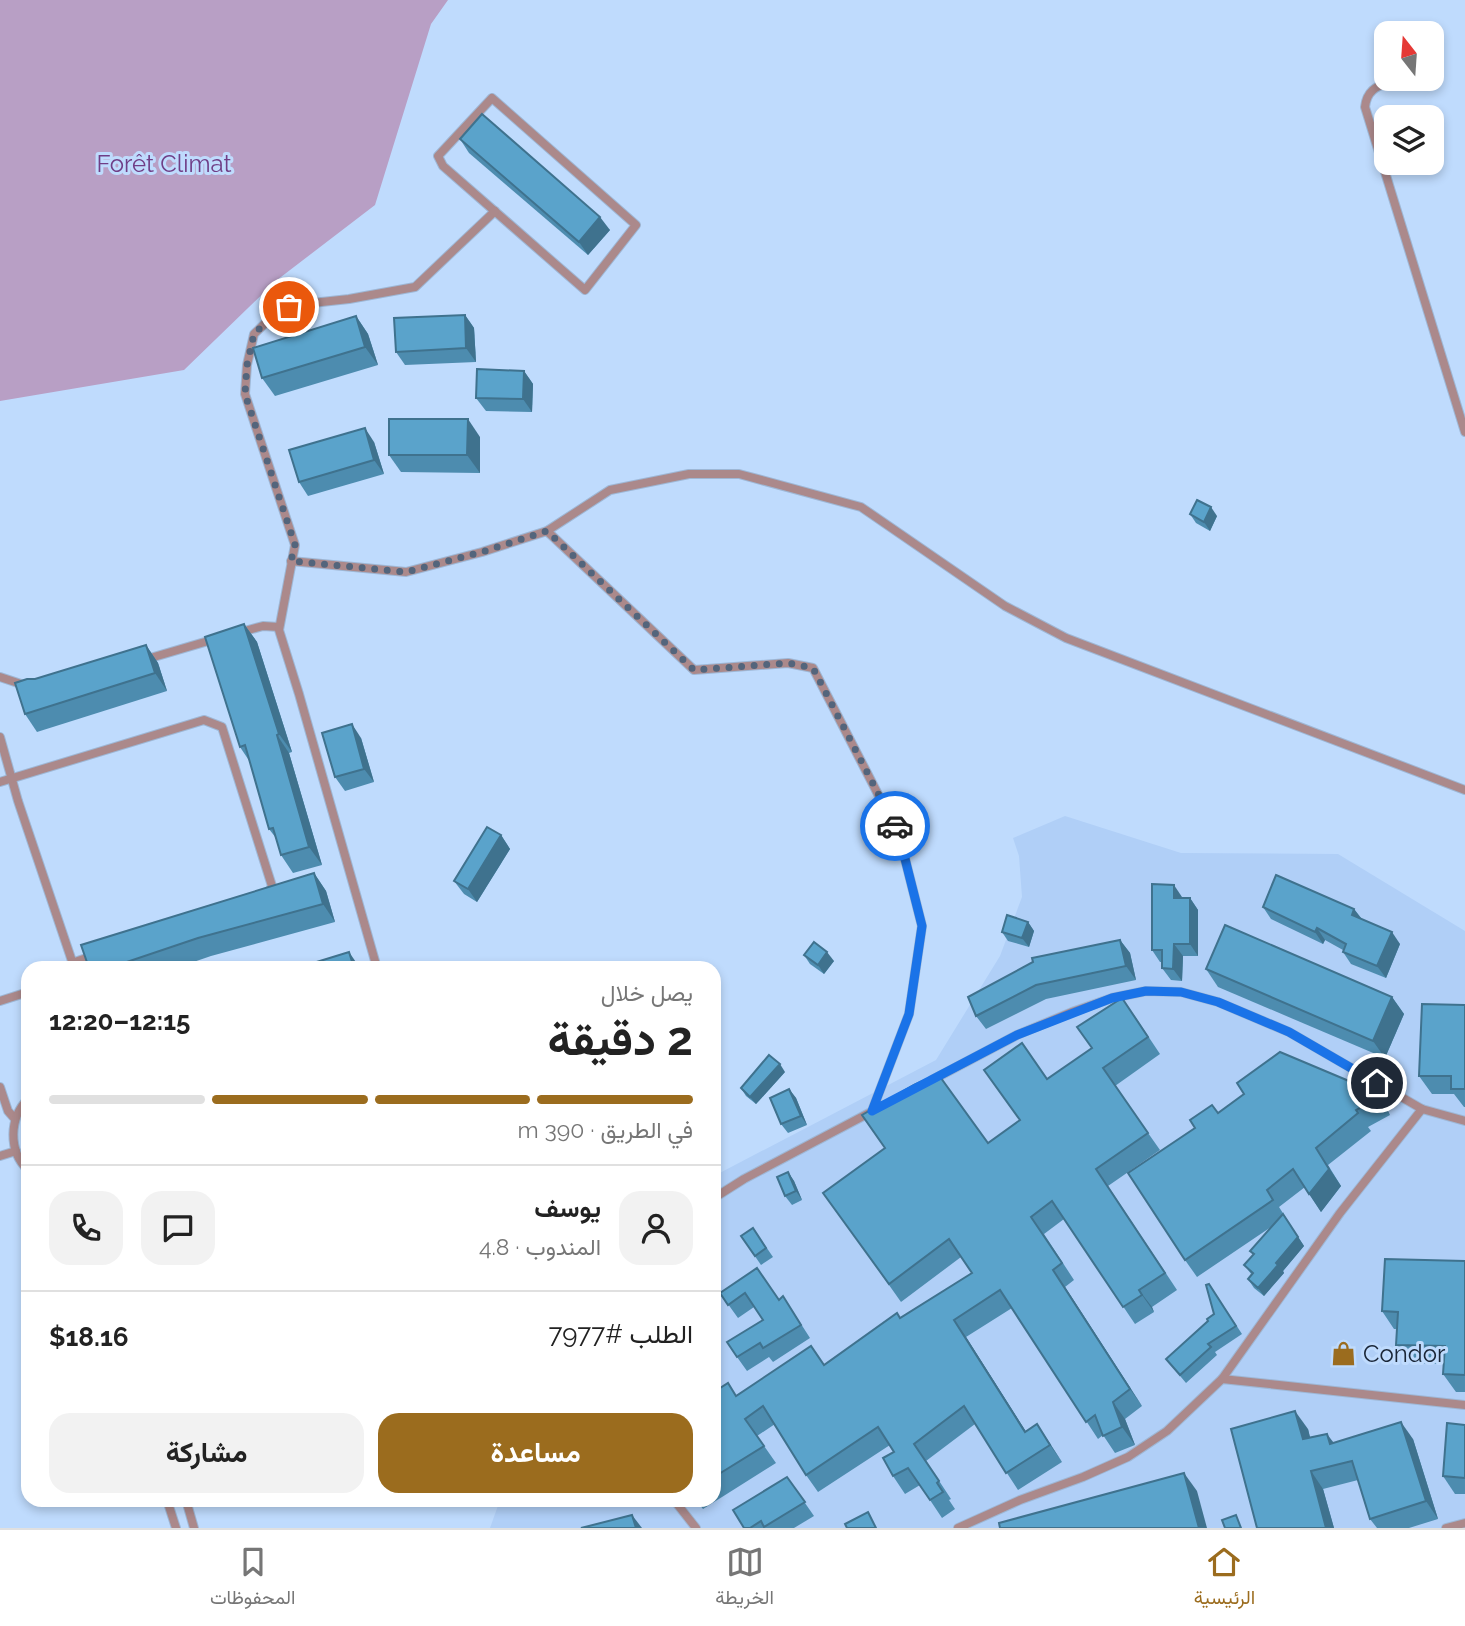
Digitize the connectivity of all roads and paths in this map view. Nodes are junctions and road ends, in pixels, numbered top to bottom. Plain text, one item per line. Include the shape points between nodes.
1 (1374, 88) edge
2 (495, 211) junction
3 (1465, 432) edge
4 (547, 531) junction
5 (291, 561) junction
6 (279, 626) junction
7 (137, 663) edge
8 (0, 677) edge
9 (34, 689) edge
10 (0, 737) edge
11 (11, 779) junction
12 (0, 782) edge
13 (1465, 790) edge
14 (264, 902) edge
15 (98, 955) edge
16 (72, 961) edge
17 (83, 961) edge
18 (375, 961) edge
19 (21, 994) edge
20 (0, 1001) edge
21 (920, 1086) edge
22 (0, 1087) edge
23 (884, 1105) edge
24 (21, 1107) edge
25 (1422, 1109) junction
26 (872, 1111) junction
27 (15, 1119) junction
28 (1465, 1121) edge
29 (16, 1151) junction
30 (0, 1156) edge
31 (21, 1161) edge
32 (721, 1194) edge
33 (1222, 1380) junction
34 (1465, 1405) edge
35 (169, 1507) edge
36 (188, 1507) edge
37 (680, 1507) edge
38 (1465, 1523) edge
39 (176, 1528) edge
40 (194, 1528) edge
41 (696, 1528) edge
42 (958, 1528) edge
43 (1446, 1528) edge

1 - 3 lane via 1365,107
2 - 2 lane via 585,290 636,225 492,98 438,156 443,166
2 - 5 lane via 415,287 289,307 278,311 254,334 245,394 295,545
4 - 5 lane via 406,572
4 - 13 lane via 610,490 689,474 739,474 861,507 1005,607 1066,638
4 - 26 lane via 694,670 788,663 813,668 899,835 922,926 909,1014
5 - 6 lane
6 - 7 lane via 227,635
6 - 18 lane
8 - 9 lane
10 - 11 lane
11 - 12 lane
11 - 14 lane via 204,720 222,727 272,886
11 - 16 lane
15 - 17 lane
19 - 20 lane
21 - 25 lane via 1017,1035 1112,998 1146,991 1181,992 1289,1032
22 - 27 lane
23 - 26 lane
24 - 27 lane
25 - 28 lane
25 - 33 lane via 1340,1213
26 - 32 lane
27 - 29 lane
29 - 30 lane
29 - 31 lane
33 - 34 lane
33 - 42 lane via 1167,1431 1128,1457
35 - 39 lane
36 - 40 lane
37 - 41 lane
38 - 43 lane

